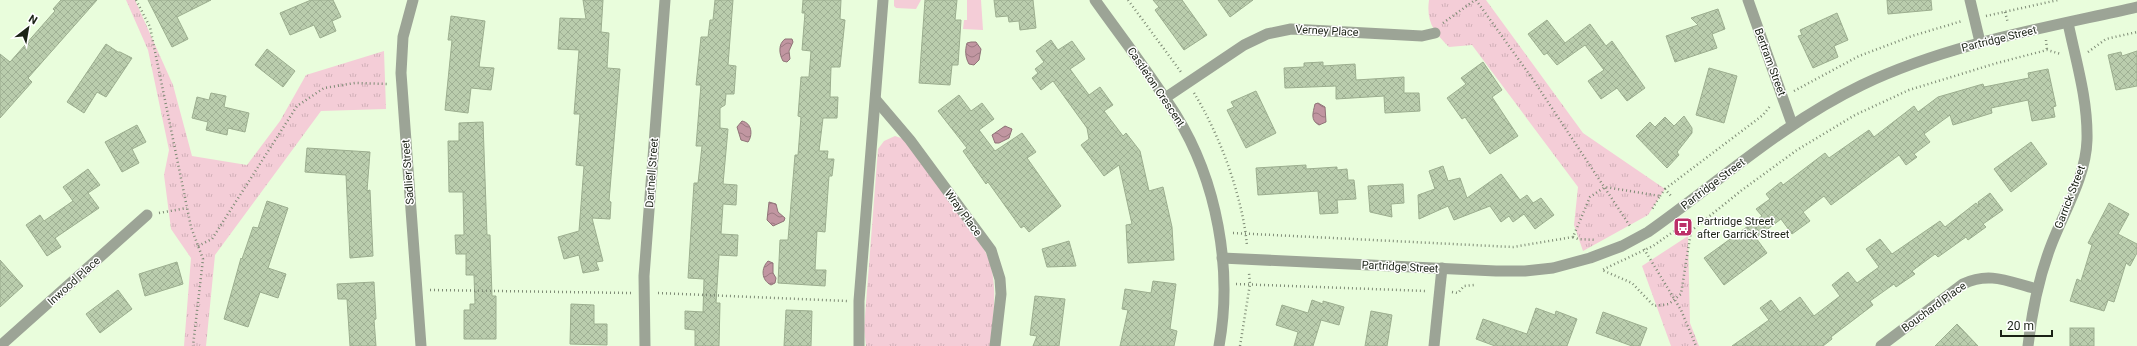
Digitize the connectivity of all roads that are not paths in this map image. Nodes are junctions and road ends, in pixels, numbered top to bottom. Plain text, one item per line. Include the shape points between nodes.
1 (413, 0) edge
2 (665, 0) edge
3 (883, 0) edge
4 (1095, 0) edge
5 (1748, 0) edge
6 (1970, 0) edge
7 (2137, 8) edge
8 (2068, 23) junction
9 (1435, 33) road end
10 (1980, 42) junction
11 (1165, 98) junction
12 (876, 100) junction
13 (1792, 124) junction
14 (147, 215) road end
15 (1222, 258) junction
16 (1442, 268) junction
17 (2037, 289) junction
18 (0, 346) edge
19 (420, 346) edge
20 (645, 346) edge
21 (859, 346) edge
22 (995, 346) edge
23 (1219, 346) edge
24 (1434, 346) edge
25 (1880, 346) edge
26 (2028, 346) edge

1 - 19 street, Sadlier Street via 404,37 401,85
2 - 20 street, Dartnell Street via 644,293
3 - 12 street
4 - 11 street, Castleton Crescent
5 - 13 street, Bertram Street
6 - 10 street
7 - 8 street, Partridge Street
8 - 10 street, Partridge Street
8 - 17 street, Garrick Street via 2087,112 2087,141 2082,171 2052,244
9 - 11 street, Verney Place via 1422,36 1291,29 1267,34 1244,45
10 - 13 street, Partridge Street via 1908,65 1874,80
11 - 15 street, Castleton Crescent via 1196,153 1210,193
12 - 21 street via 859,301
12 - 22 street, Wray Place via 910,140 990,250 1000,278 1001,294
13 - 16 street, Partridge Street via 1670,216 1639,238 1622,246 1553,268 1499,271
14 - 18 street, Inwood Place
15 - 16 street, Partridge Street
15 - 23 street, Castleton Crescent via 1223,326
16 - 24 street
17 - 25 street, Bouchard Place via 1995,278 1976,278 1963,284
17 - 26 street, Garrick Street

